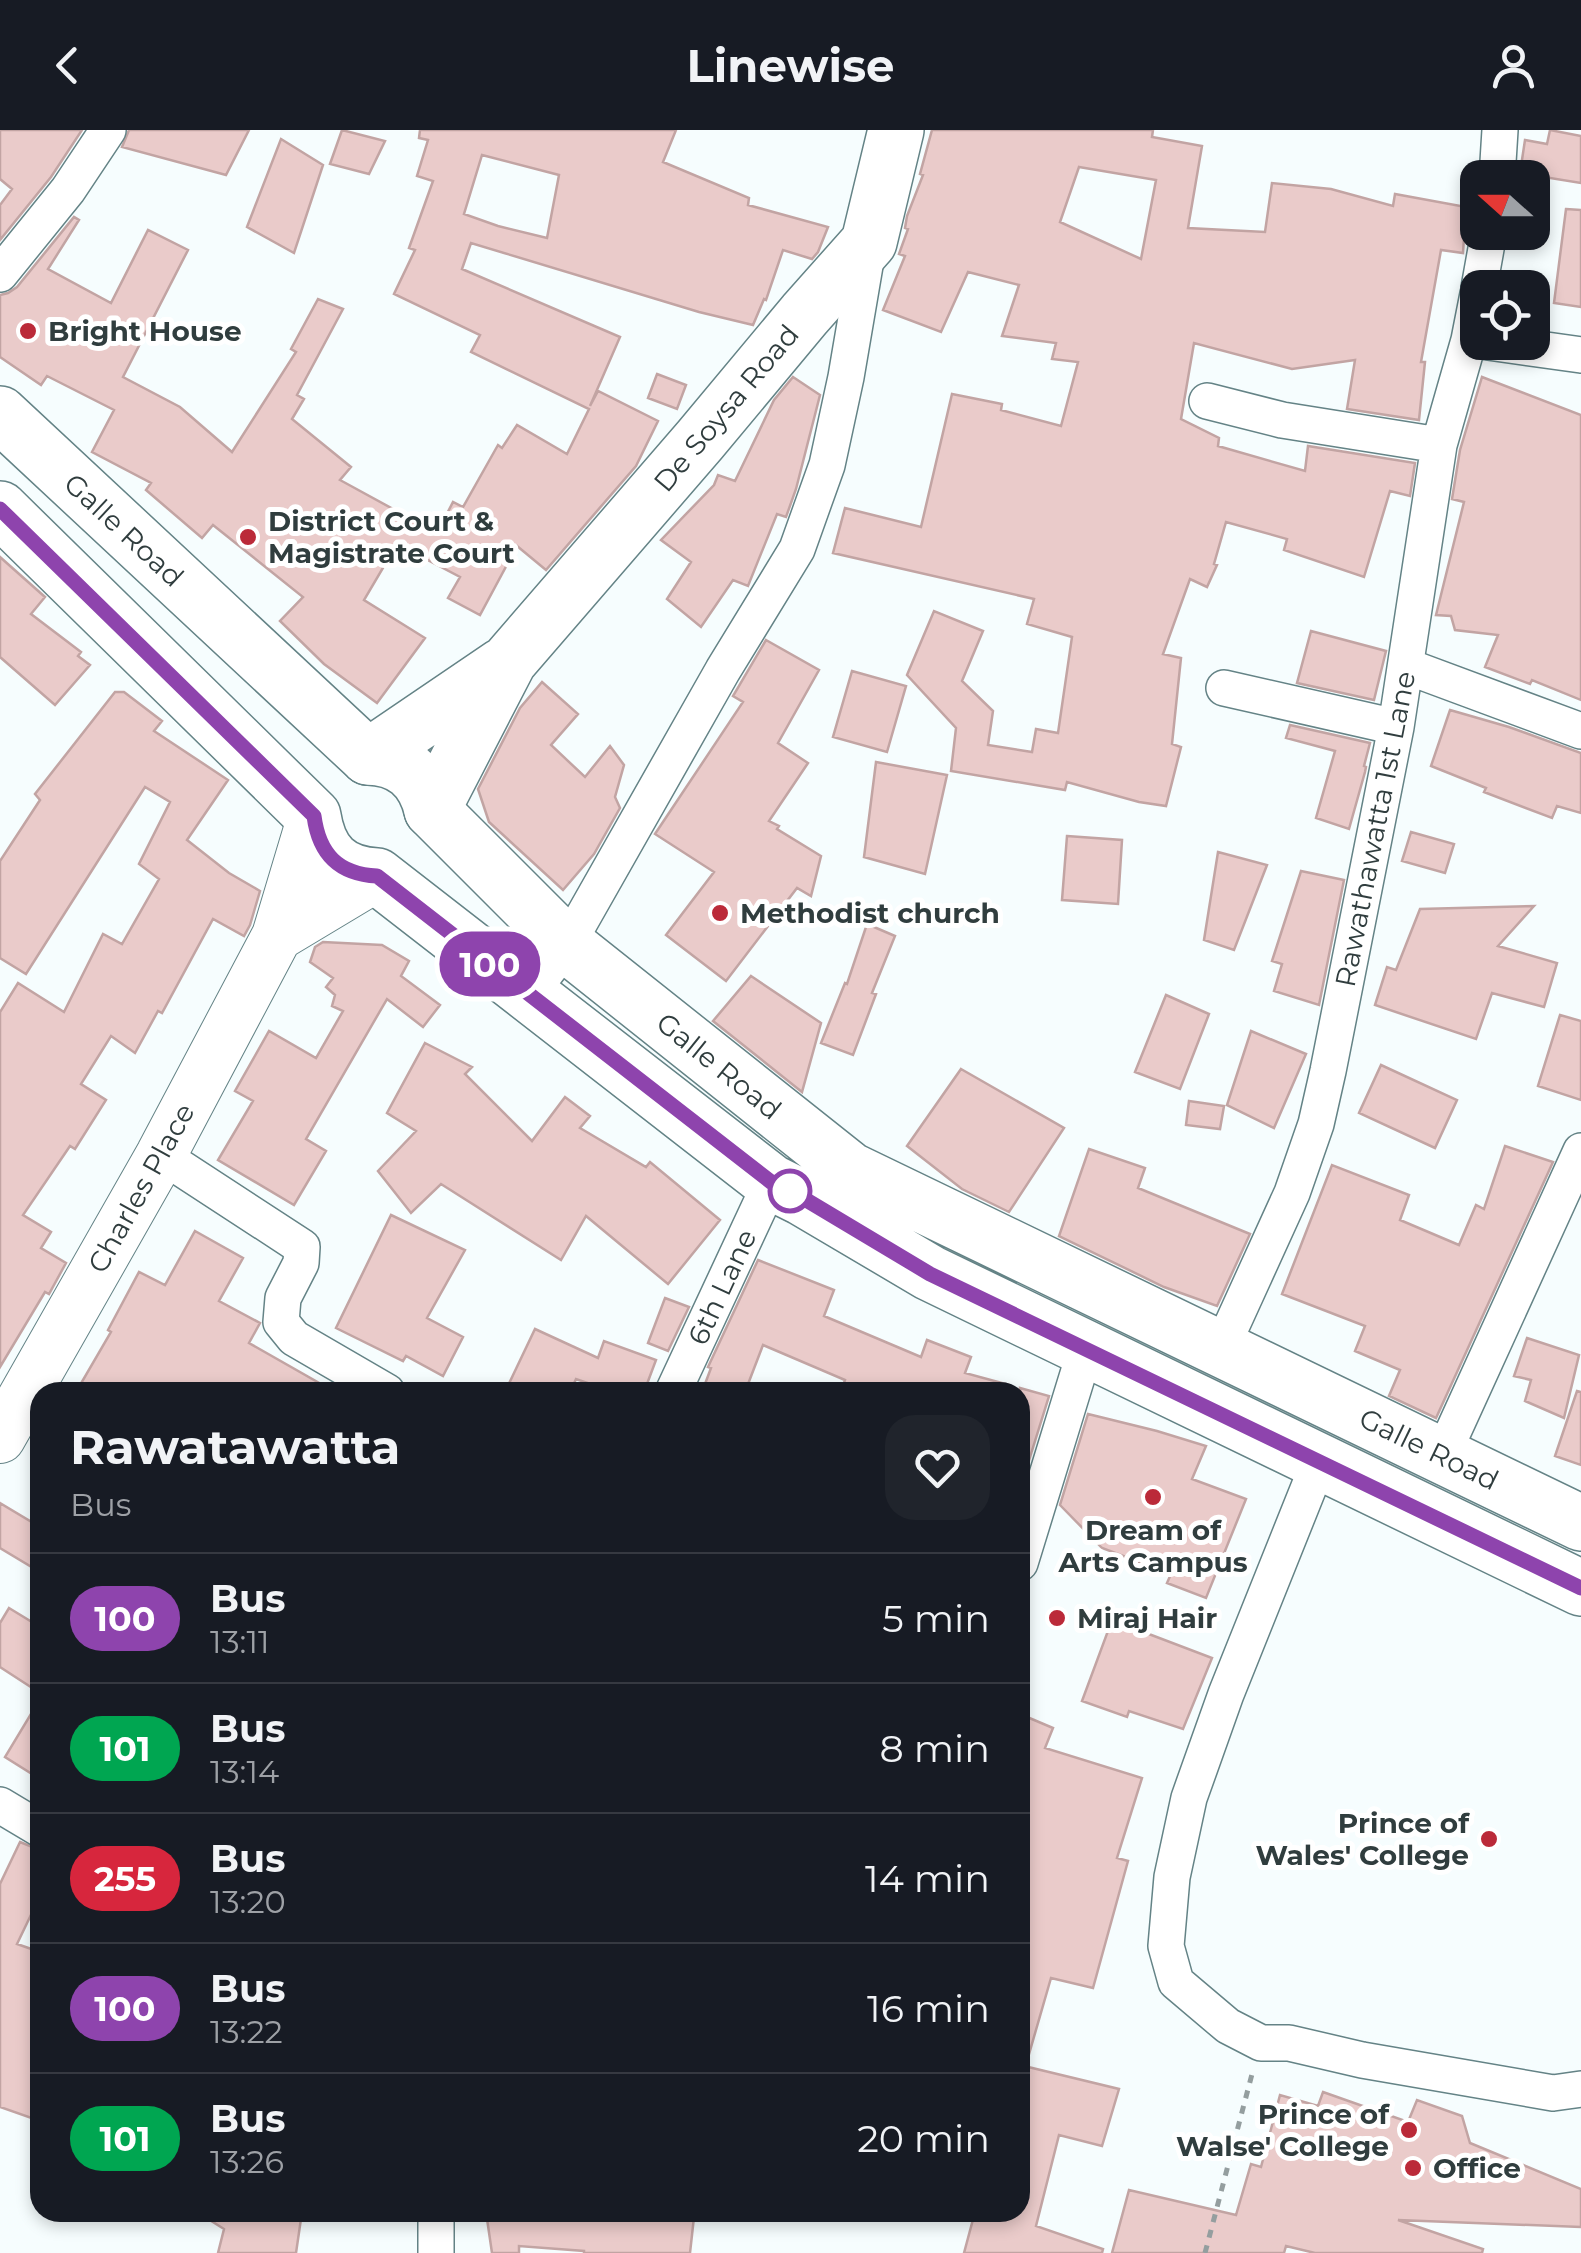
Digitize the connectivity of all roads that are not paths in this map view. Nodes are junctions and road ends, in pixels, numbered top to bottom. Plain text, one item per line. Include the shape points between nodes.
1 (108, 130) edge
2 (896, 130) edge
3 (1500, 130) edge
4 (1498, 160) edge
5 (869, 242) junction
6 (0, 274) edge
7 (1550, 351) edge
8 (1581, 355) edge
9 (1471, 360) edge
10 (1207, 401) dead end
11 (0, 414) edge
12 (1440, 445) junction
13 (0, 509) edge
14 (509, 661) junction
15 (1406, 666) junction
16 (1224, 688) dead end
17 (1396, 727) junction
18 (1581, 731) edge
19 (368, 757) junction
20 (432, 810) junction
21 (314, 816) junction
22 (377, 876) junction
23 (277, 936) junction
24 (566, 944) junction
25 (530, 995) junction
26 (1581, 1151) edge
27 (162, 1155) junction
28 (771, 1182) junction
29 (1086, 1348) junction
30 (1221, 1349) junction
31 (32, 1382) edge
32 (370, 1382) edge
33 (678, 1382) edge
34 (30, 1386) edge
35 (0, 1438) edge
36 (1442, 1456) junction
37 (1319, 1462) junction
38 (1581, 1524) edge
39 (1030, 1530) edge
40 (1581, 1588) edge
41 (0, 1805) edge
42 (30, 1823) edge
43 (1581, 2089) edge
44 (436, 2222) edge
45 (436, 2253) edge

1 - 6 street
2 - 5 main road, De Soysa Road
3 - 4 street
5 - 14 main road, De Soysa Road
5 - 24 street via 827,466 797,549
7 - 8 street
9 - 12 street, Rawathawatta 1st Lane
10 - 12 street
11 - 19 main road, Galle Road
12 - 15 street, Rawathawatta 1st Lane
13 - 21 main road
14 - 19 main road, De Soysa Road
14 - 20 main road, De Soysa Road
15 - 17 street, Rawathawatta 1st Lane
15 - 18 street
16 - 17 street
17 - 30 street, Rawathawatta 1st Lane via 1316,1124
19 - 20 main road, Galle Road via 408,769
19 - 21 main road, De Soysa Road via 325,780
20 - 22 main road via 418,854
20 - 24 main road, Galle Road
21 - 22 main road via 316,835 337,864
21 - 23 street, Charles Place
22 - 23 street
22 - 25 main road
23 - 27 street, Charles Place
24 - 25 street
24 - 30 main road, Galle Road via 850,1170
25 - 28 main road
26 - 36 street
27 - 31 street, Charles Place
27 - 32 street via 302,1246 281,1322 294,1338
28 - 29 main road via 930,1274
28 - 33 street, 6th Lane
29 - 37 main road
29 - 39 street
30 - 36 main road, Galle Road
34 - 35 street, Charles Place
36 - 38 main road, Galle Road
37 - 40 main road
37 - 43 street via 1188,1798 1166,1946 1176,1982 1228,2026 1261,2042 1554,2092
41 - 42 street
44 - 45 street

